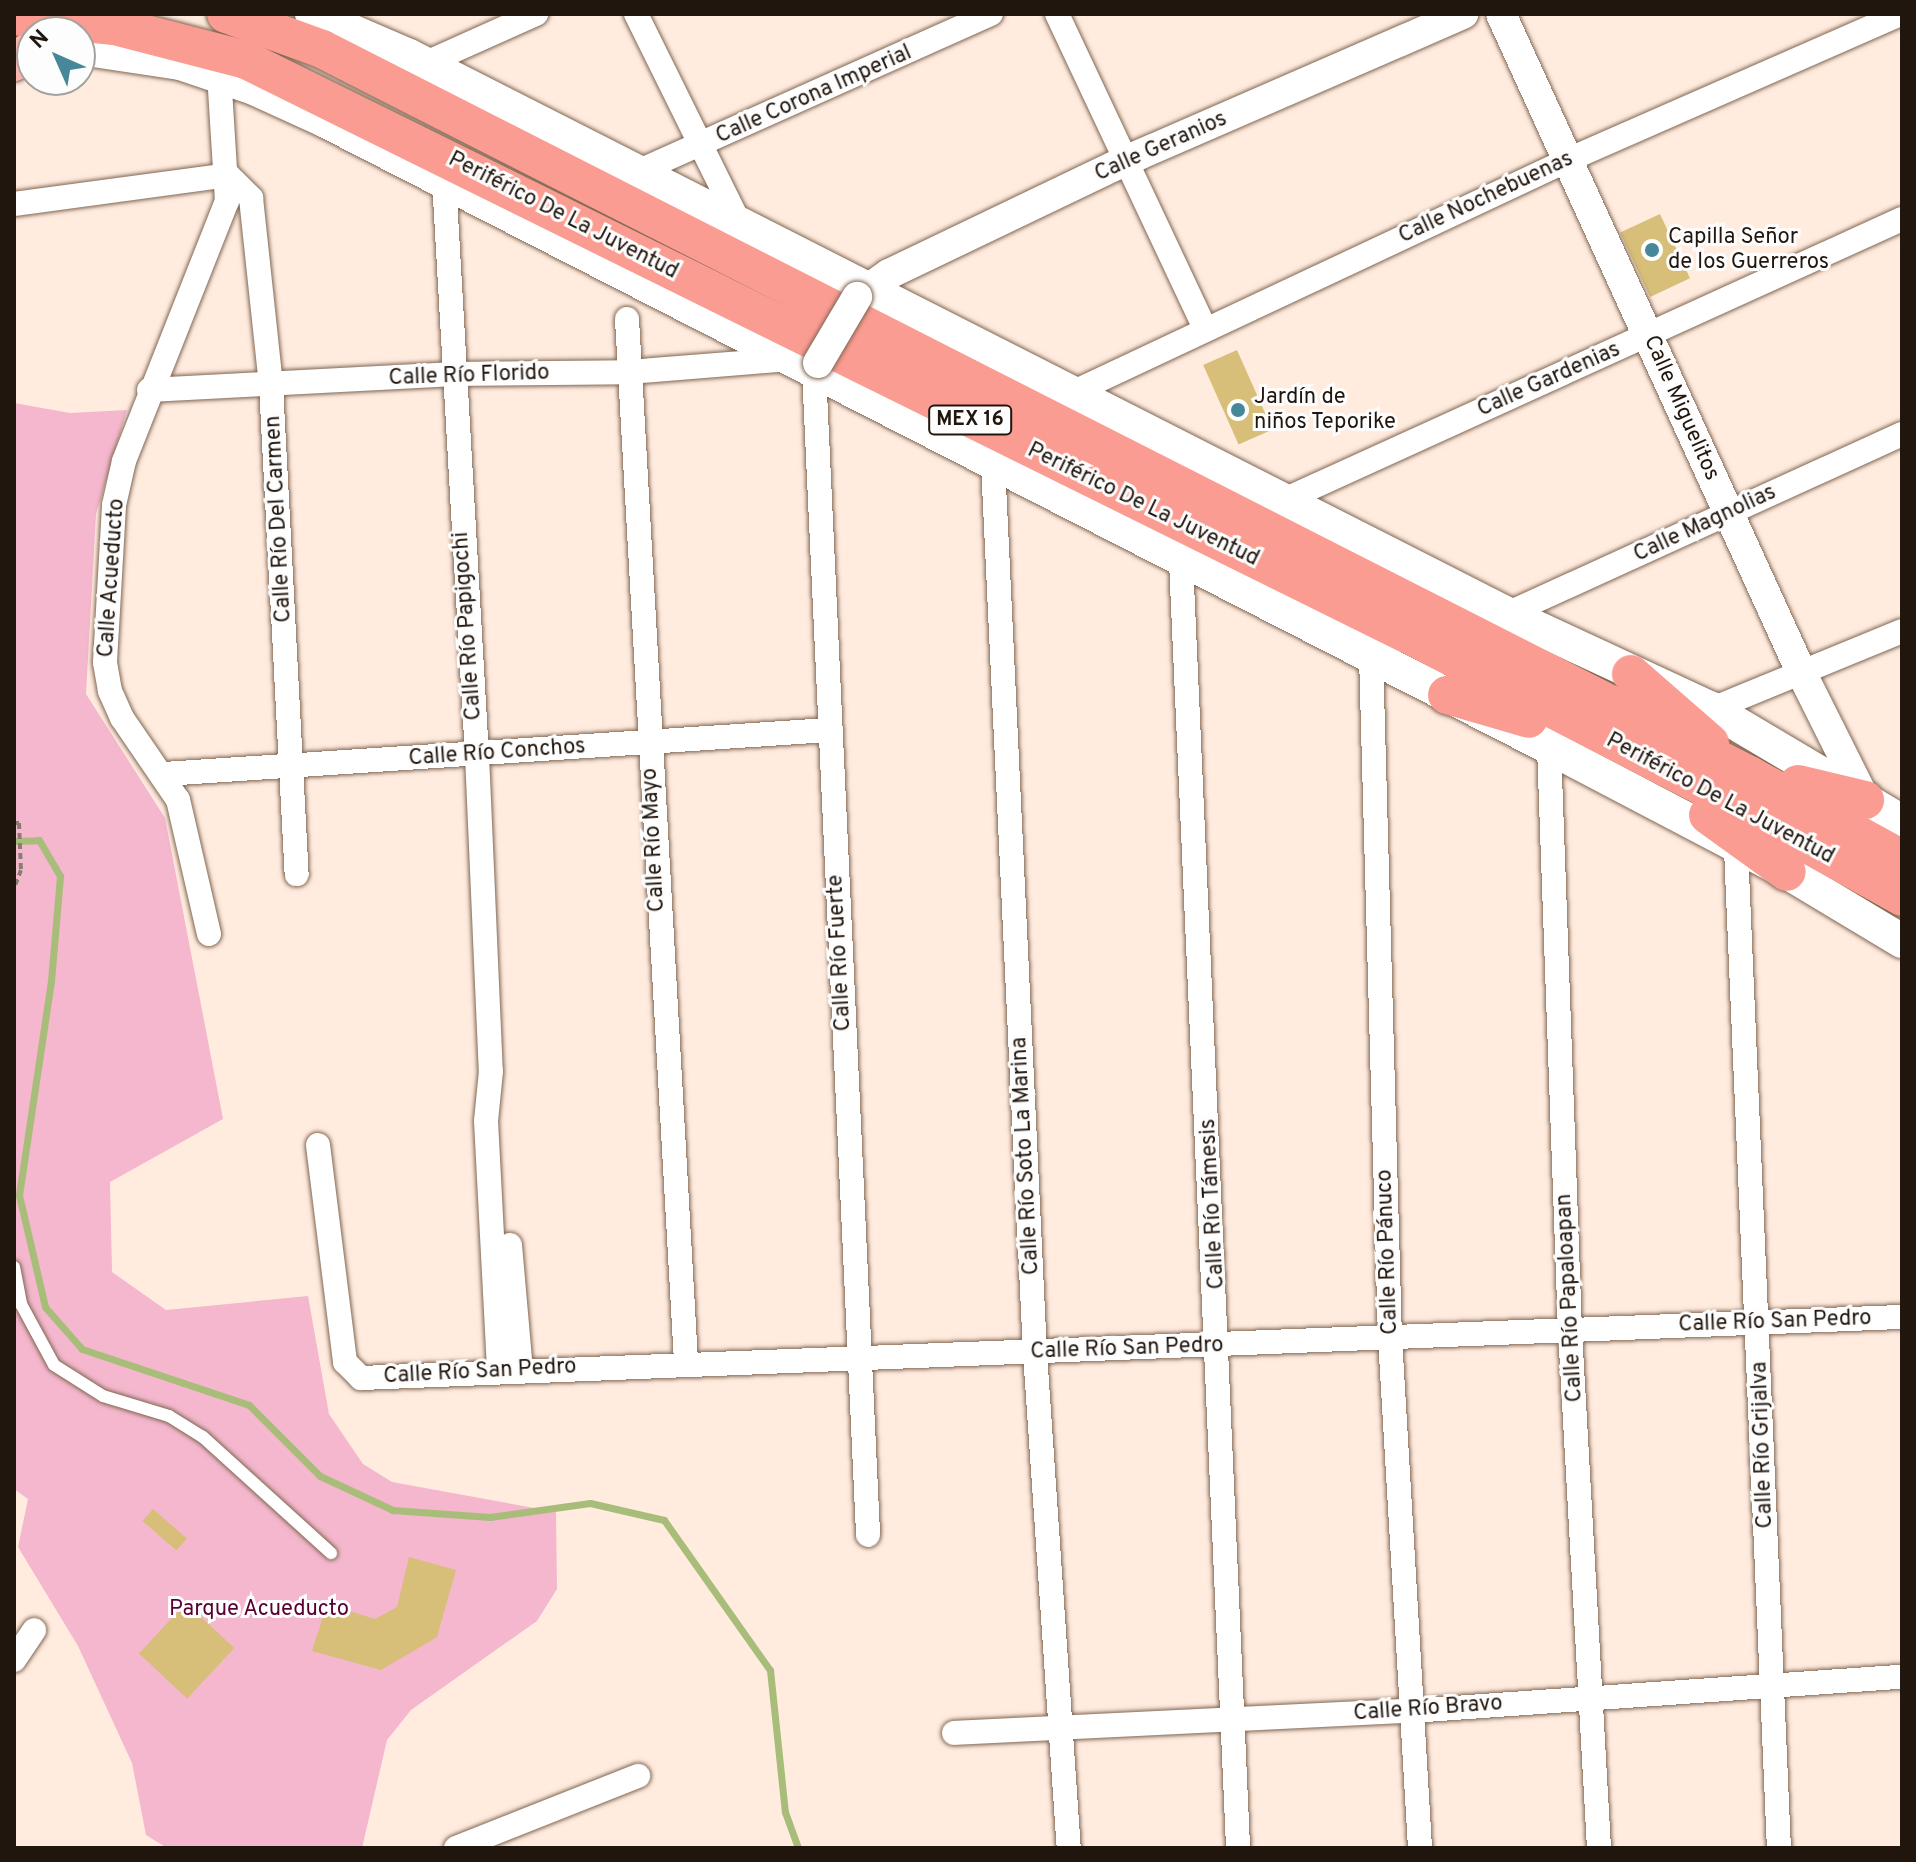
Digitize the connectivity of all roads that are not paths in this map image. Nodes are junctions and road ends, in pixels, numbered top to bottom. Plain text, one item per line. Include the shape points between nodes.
1 (226, 14) edge
2 (312, 14) edge
3 (536, 14) edge
4 (636, 14) edge
5 (991, 14) edge
6 (1057, 14) edge
7 (1463, 14) edge
8 (1501, 14) edge
9 (1901, 14) edge
10 (14, 16) edge
11 (96, 50) edge
12 (424, 64) junction
13 (219, 75) junction
14 (701, 146) junction
15 (1568, 160) junction
16 (1125, 161) junction
17 (635, 173) junction
18 (228, 175) junction
19 (444, 180) junction
20 (14, 204) edge
21 (1902, 219) edge
22 (740, 224) junction
23 (860, 293) junction
24 (627, 319) dead end
25 (1205, 329) junction
26 (1648, 335) junction
27 (807, 364) junction
28 (629, 372) junction
29 (451, 374) junction
30 (271, 385) junction
31 (149, 390) junction
32 (1076, 391) junction
33 (1902, 434) edge
34 (993, 463) junction
35 (1282, 501) junction
36 (1729, 513) junction
37 (1181, 561) junction
38 (1507, 614) junction
39 (1902, 631) edge
40 (1371, 655) junction
41 (1631, 674) junction
42 (1802, 674) junction
43 (1447, 695) junction
44 (1712, 709) junction
45 (829, 730) junction
46 (1605, 738) junction
47 (648, 743) junction
48 (1549, 747) junction
49 (477, 755) junction
50 (294, 765) junction
51 (1737, 769) junction
52 (164, 774) junction
53 (1891, 814) edge
54 (1736, 849) junction
55 (1902, 859) edge
56 (1787, 872) junction
57 (297, 874) dead end
58 (1902, 897) edge
59 (209, 934) dead end
60 (1902, 941) edge
61 (318, 1145) dead end
62 (14, 1267) edge
63 (1902, 1317) edge
64 (1759, 1323) junction
65 (1570, 1331) junction
66 (1390, 1338) junction
67 (1220, 1345) junction
68 (1035, 1353) junction
69 (860, 1360) junction
70 (686, 1361) junction
71 (510, 1371) junction
72 (868, 1535) dead end
73 (331, 1553) dead end
74 (34, 1630) dead end
75 (14, 1660) edge
76 (1902, 1677) edge
77 (1771, 1685) junction
78 (1593, 1698) junction
79 (1411, 1711) junction
80 (1235, 1720) junction
81 (1061, 1732) junction
82 (954, 1733) dead end
83 (638, 1776) dead end
84 (456, 1848) edge
85 (1069, 1848) edge
86 (1238, 1848) edge
87 (1420, 1848) edge
88 (1599, 1848) edge
89 (1779, 1848) edge

1 - 51 highway, Periférico De La Juventud / MEX 16 via 322,49
2 - 12 main road
3 - 12 street
4 - 14 street
5 - 14 street, Calle Corona Imperial
6 - 16 street
7 - 16 street, Calle Geranios
8 - 15 street, Calle Miguelitos
9 - 15 street, Calle Nochebuenas
10 - 46 highway, Periférico De La Juventud / MEX 16 via 115,26 246,60 1417,639
11 - 13 main road, Periférico De La Juventud via 180,63
12 - 17 main road
13 - 18 street, Calle Acueducto
13 - 19 main road, Periférico De La Juventud
14 - 17 street, Calle Corona Imperial
14 - 22 street
15 - 25 street, Calle Nochebuenas
15 - 26 street, Calle Miguelitos
16 - 23 street, Calle Geranios
16 - 25 street
17 - 22 main road
18 - 20 street
18 - 30 street, Calle Río Del Carmen via 243,185 257,220
18 - 31 street, Calle Acueducto via 223,215
19 - 27 main road, Periférico De La Juventud
19 - 29 street, Calle Río Papigochi
21 - 26 street, Calle Gardenias
22 - 23 main road
23 - 27 street, bridge
23 - 32 main road
24 - 28 street, Calle Río Mayo
25 - 32 street, Calle Nochebuenas
26 - 35 street, Calle Gardenias
26 - 36 street, Calle Miguelitos
27 - 28 street, Calle Río Florido
27 - 34 main road, Periférico De La Juventud
27 - 45 street, Calle Río Fuerte
28 - 29 street, Calle Río Florido
28 - 47 street, Calle Río Mayo
29 - 30 street, Calle Río Florido
29 - 49 street, Calle Río Papigochi
30 - 31 street, Calle Río Florido
30 - 50 street, Calle Río Del Carmen
31 - 52 street, Calle Acueducto via 114,505 105,662 122,718
32 - 35 main road
33 - 36 street, Calle Magnolias
34 - 37 main road, Periférico De La Juventud
34 - 68 street, Calle Río Soto La Marina
35 - 38 main road
36 - 38 street, Calle Magnolias
36 - 42 street, Calle Miguelitos
37 - 40 main road, Periférico De La Juventud
37 - 67 street, Calle Río Támesis
38 - 41 main road
39 - 42 street
40 - 43 main road, Periférico De La Juventud
40 - 66 street, Calle Río Pánuco
41 - 44 main road
41 - 51 highway
42 - 44 street
42 - 53 street, Calle Miguelitos
43 - 46 highway
43 - 48 main road, Periférico De La Juventud
44 - 53 main road
45 - 47 street, Calle Río Conchos
45 - 69 street, Calle Río Fuerte
46 - 56 highway via 1664,788
46 - 58 highway, Periférico De La Juventud / MEX 16
47 - 49 street, Calle Río Conchos
47 - 70 street, Calle Río Mayo
48 - 54 main road, Periférico De La Juventud
48 - 65 street, Calle Río Papaloapan
49 - 50 street, Calle Río Conchos
49 - 71 street, Calle Río Papigochi via 491,1071 486,1121
50 - 52 street, Calle Río Conchos
50 - 57 street, Calle Río Del Carmen
51 - 53 highway via 1776,776
51 - 55 highway, Periférico De La Juventud / MEX 16
52 - 59 street, Calle Acueducto via 188,831
54 - 56 main road, Periférico De La Juventud
54 - 64 street, Calle Río Grijalva
56 - 60 main road, Periférico De La Juventud
61 - 71 street, Calle Río San Pedro via 345,1362 354,1373 371,1378
62 - 73 lane via 21,1304 54,1365 103,1396 169,1416 203,1437
63 - 64 street, Calle Río San Pedro
64 - 65 street, Calle Río San Pedro
64 - 77 street, Calle Río Grijalva
65 - 66 street, Calle Río San Pedro
65 - 78 street, Calle Río Papaloapan
66 - 67 street, Calle Río San Pedro
66 - 79 street, Calle Río Pánuco
67 - 68 street, Calle Río San Pedro
67 - 80 street, Calle Río Támesis
68 - 69 street, Calle Río San Pedro
68 - 81 street, Calle Río Soto La Marina
69 - 70 street, Calle Río San Pedro
69 - 72 street, Calle Río Fuerte
70 - 71 street, Calle Río San Pedro
74 - 75 street
76 - 77 street, Calle Río Bravo
77 - 78 street, Calle Río Bravo
77 - 89 street, Calle Río Grijalva
78 - 79 street, Calle Río Bravo
78 - 88 street, Calle Río Papaloapan
79 - 80 street, Calle Río Bravo
79 - 87 street, Calle Río Pánuco
80 - 81 street, Calle Río Bravo
80 - 86 street, Calle Río Támesis
81 - 82 street, Calle Río Bravo
81 - 85 street, Calle Río Soto La Marina
83 - 84 street

